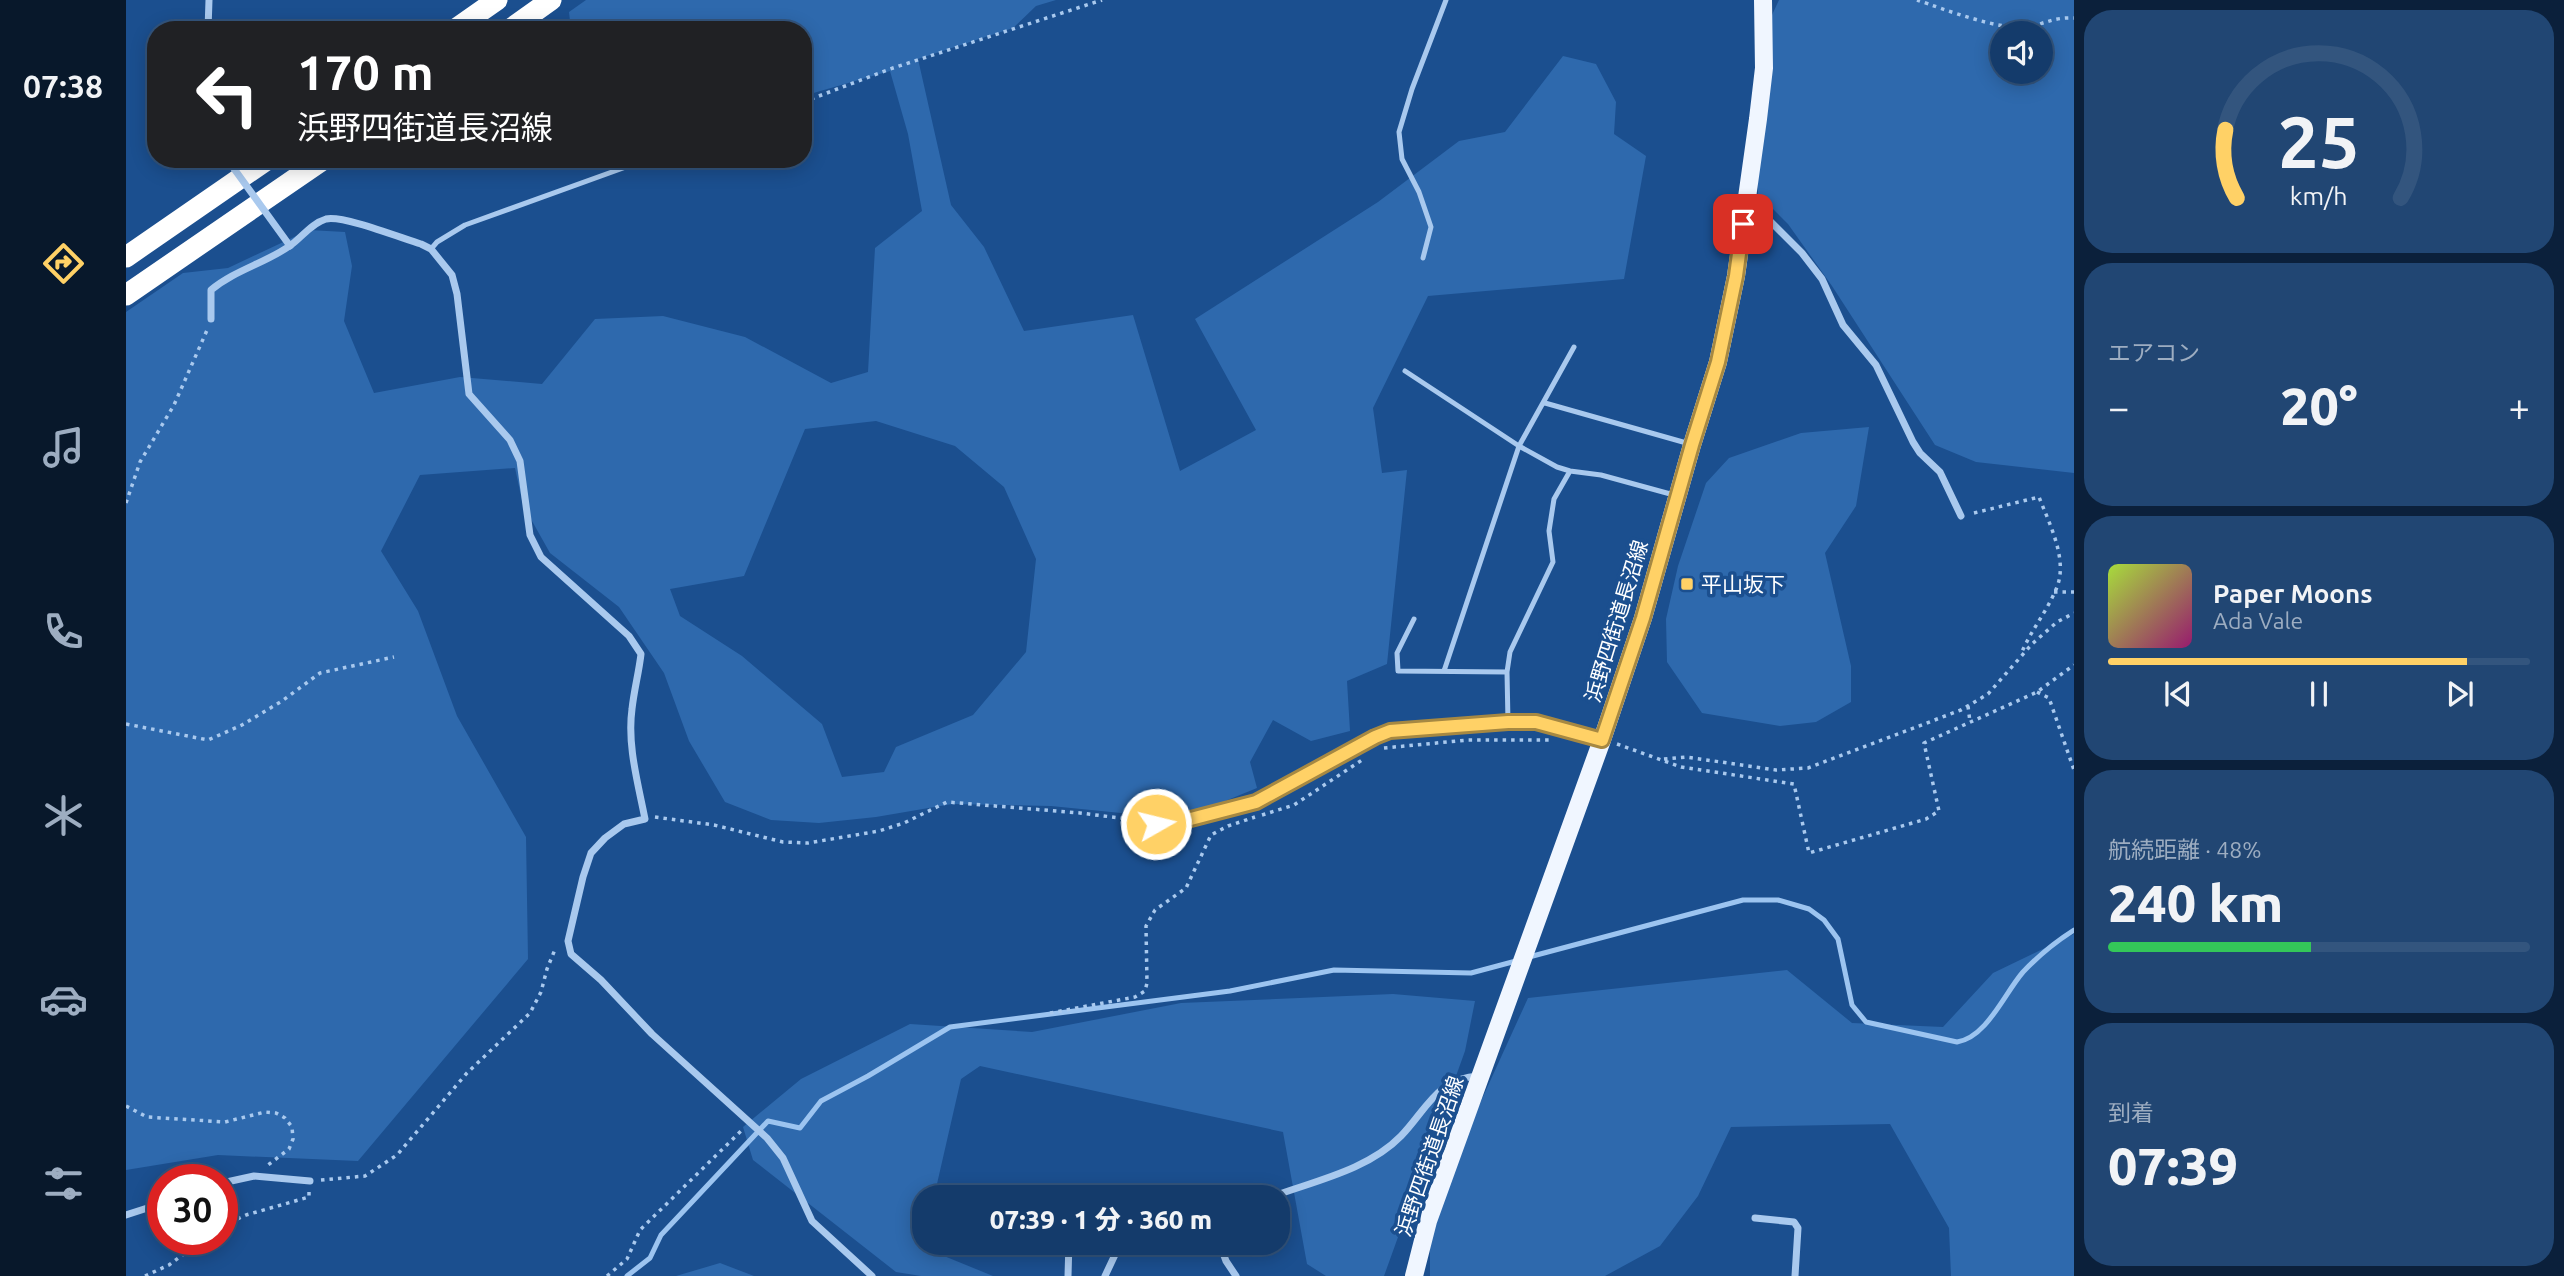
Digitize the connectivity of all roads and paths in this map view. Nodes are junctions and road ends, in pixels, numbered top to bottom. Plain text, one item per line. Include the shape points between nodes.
1 (209, 0) edge
2 (497, 0) edge
3 (551, 0) edge
4 (1102, 0) edge
5 (1446, 0) edge
6 (1763, 0) edge
7 (1917, 0) edge
8 (2074, 18) edge
9 (208, 21) edge
10 (467, 21) edge
11 (522, 21) edge
12 (812, 99) edge
13 (234, 168) edge
14 (255, 168) edge
15 (311, 168) edge
16 (623, 168) edge
17 (1747, 198) junction
18 (290, 246) junction
19 (431, 249) junction
20 (126, 257) edge
21 (1423, 258) dead end
22 (126, 295) edge
23 (211, 319) joint
24 (1574, 347) dead end
25 (1405, 371) dead end
26 (1545, 403) junction
27 (1692, 445) junction
28 (1519, 446) junction
29 (1570, 471) junction
30 (1677, 496) junction
31 (126, 503) edge
32 (1961, 516) joint
33 (2054, 592) junction
34 (2074, 592) edge
35 (2074, 612) edge
36 (1414, 618) dead end
37 (394, 657) dead end
38 (2019, 659) junction
39 (2074, 665) edge
40 (1444, 671) junction
41 (1507, 672) junction
42 (2037, 692) junction
43 (1968, 706) junction
44 (1508, 722) junction
45 (1970, 722) junction
46 (126, 724) edge
47 (1574, 730) junction
48 (1602, 740) junction
49 (1380, 748) dead end
50 (1369, 755) dead end
51 (1662, 759) junction
52 (2074, 770) edge
53 (645, 819) junction
54 (1156, 824) joint
55 (568, 941) junction
56 (1050, 1013) dead end
57 (1480, 1076) junction
58 (126, 1106) edge
59 (750, 1121) junction
60 (254, 1177) junction
61 (238, 1180) edge
62 (310, 1181) joint
63 (1290, 1190) edge
64 (309, 1197) dead end
65 (147, 1208) edge
66 (126, 1215) edge
67 (1755, 1218) dead end
68 (238, 1219) edge
69 (182, 1255) edge
70 (1069, 1255) edge
71 (1115, 1255) edge
72 (1224, 1255) edge
73 (145, 1276) edge
74 (607, 1276) edge
75 (872, 1276) edge
76 (1069, 1276) edge
77 (1105, 1276) edge
78 (1236, 1276) edge
79 (1414, 1276) edge
80 (1795, 1276) edge

1 - 9 street
2 - 10 highway
3 - 11 highway
4 - 12 path
5 - 21 lane via 1399,132 1402,159 1431,227
6 - 17 main road, 浜野四街道長沼線 via 1765,68
7 - 8 path via 2025,28
13 - 18 street, bridge
14 - 20 highway
15 - 22 highway
16 - 19 lane via 465,225
17 - 27 main road, 浜野四街道長沼線 via 1718,362
17 - 32 street via 1822,279 1843,325 1876,365 1913,442 1940,472
18 - 19 street via 327,219
18 - 23 street via 211,290
19 - 53 street via 452,275 457,294 469,394 510,440 520,461 530,535 541,557 629,636 641,654 631,734
23 - 31 path via 174,405 140,461
24 - 26 lane
25 - 28 lane
26 - 27 lane
26 - 28 lane
27 - 30 main road, 浜野四街道長沼線
28 - 29 lane
28 - 40 lane
29 - 30 lane
29 - 41 lane via 1552,509 1553,562 1510,652
30 - 48 main road, 浜野四街道長沼線
32 - 33 path via 2039,497 2060,570
33 - 34 path
33 - 38 path
35 - 38 path
36 - 40 lane via 1397,653 1398,671
37 - 46 path via 320,673 262,713 208,740
38 - 43 path via 1988,694
39 - 42 path
40 - 41 lane
41 - 44 lane
42 - 45 path
42 - 52 path via 2049,698
43 - 45 path
43 - 51 path via 1808,768 1776,770 1686,757
44 - 47 street
44 - 54 street via 1390,731 1256,802
45 - 51 path via 1924,743 1939,811 1926,819 1810,853 1794,784 1681,767
47 - 48 street
47 - 49 path via 1562,740 1468,740
48 - 51 path
48 - 57 main road, 浜野四街道長沼線
50 - 56 path via 1294,805 1228,825 1211,835 1186,888 1155,911 1146,926 1145,991 1135,997
53 - 54 path via 714,825 763,839 808,843 879,831 947,802
53 - 55 street via 624,824 591,853
55 - 59 street via 571,954
55 - 62 path via 554,948 530,1013 467,1073 397,1155 365,1176
57 - 63 street via 1461,1077 1433,1096 1400,1137 1365,1162
57 - 79 main road, 浜野四街道長沼線 via 1428,1221
58 - 60 path via 147,1116 225,1122 276,1113 292,1127 293,1139 289,1150
59 - 74 path via 640,1230 627,1259
59 - 75 street via 783,1158 812,1221
60 - 61 street
60 - 62 street
64 - 68 path
65 - 66 street
67 - 80 street via 1794,1222 1798,1228
69 - 73 path
70 - 76 street
71 - 77 street
72 - 78 street

